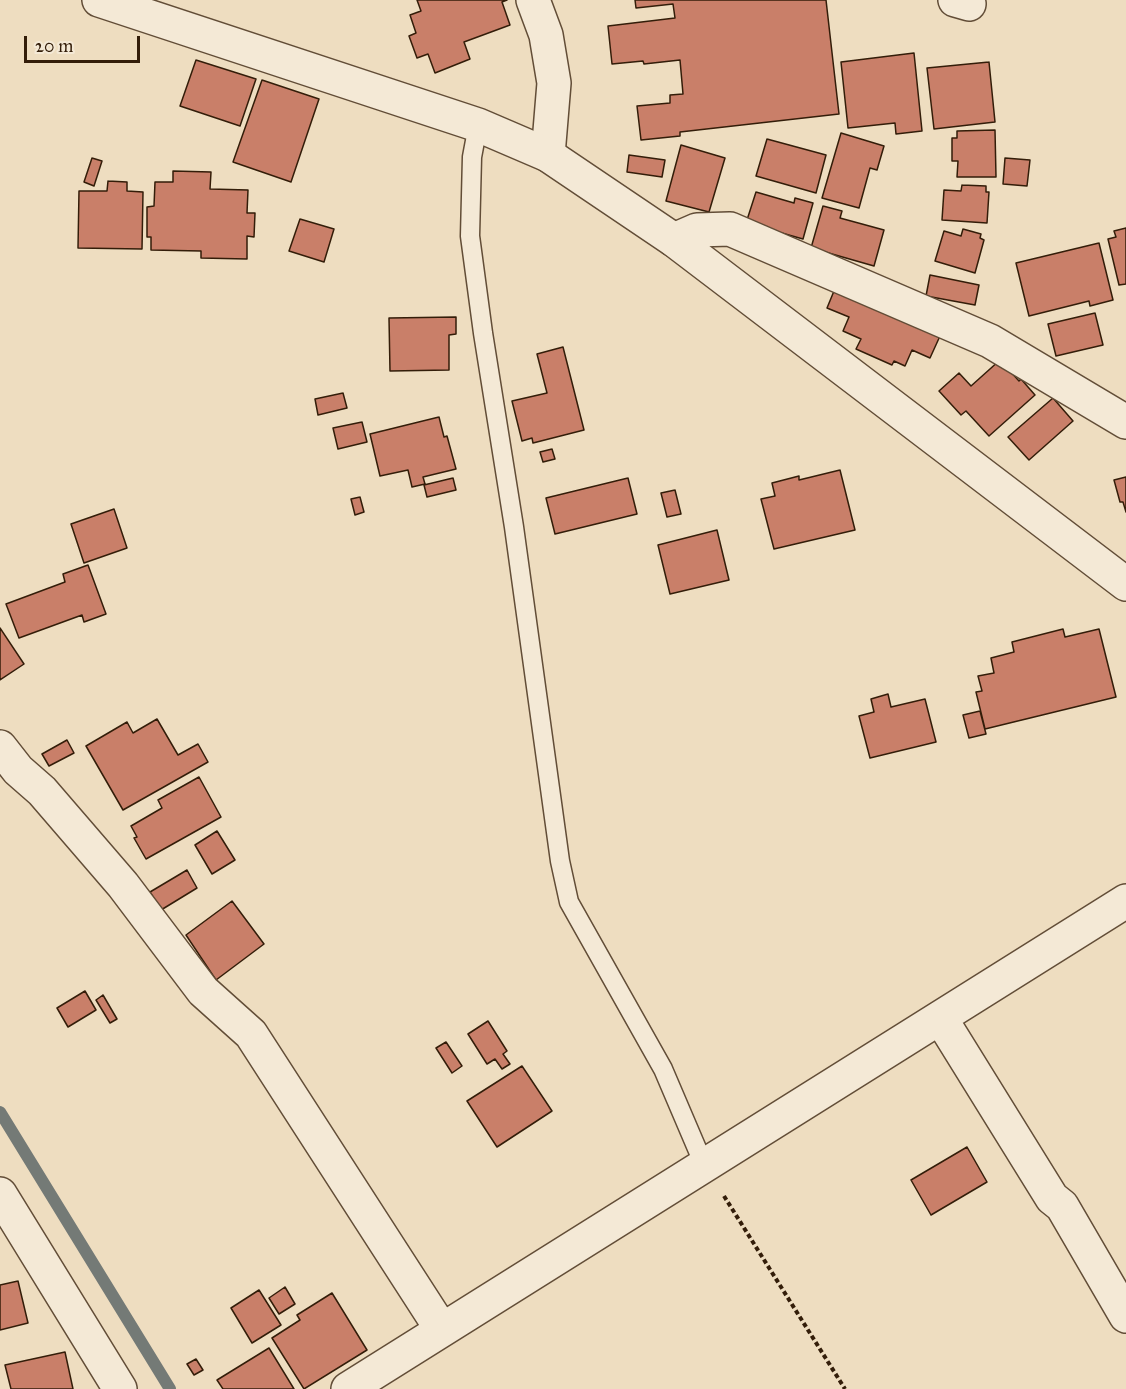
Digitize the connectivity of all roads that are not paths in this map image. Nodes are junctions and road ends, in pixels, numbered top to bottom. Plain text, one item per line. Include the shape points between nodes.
1 (99, 0) edge
2 (532, 0) edge
3 (478, 125) junction
4 (548, 155) junction
5 (674, 240) junction
6 (1126, 422) edge
7 (1126, 584) edge
8 (0, 747) edge
9 (1126, 901) edge
10 (941, 1019) junction
11 (704, 1165) junction
12 (0, 1194) edge
13 (10, 1228) edge
14 (1126, 1316) edge
15 (442, 1330) junction
16 (120, 1389) edge
17 (348, 1389) edge

1 - 3 street
2 - 4 street via 546,35 554,83
3 - 4 street
3 - 11 lane via 472,156 470,236 566,892 663,1069
4 - 5 street
5 - 6 street via 697,230 730,229 990,341
5 - 7 street
8 - 15 street via 123,885 203,991 251,1034
9 - 10 street
10 - 11 street
10 - 14 street via 1052,1198 1062,1206
11 - 15 street
12 - 13 street
13 - 16 street
15 - 17 street

